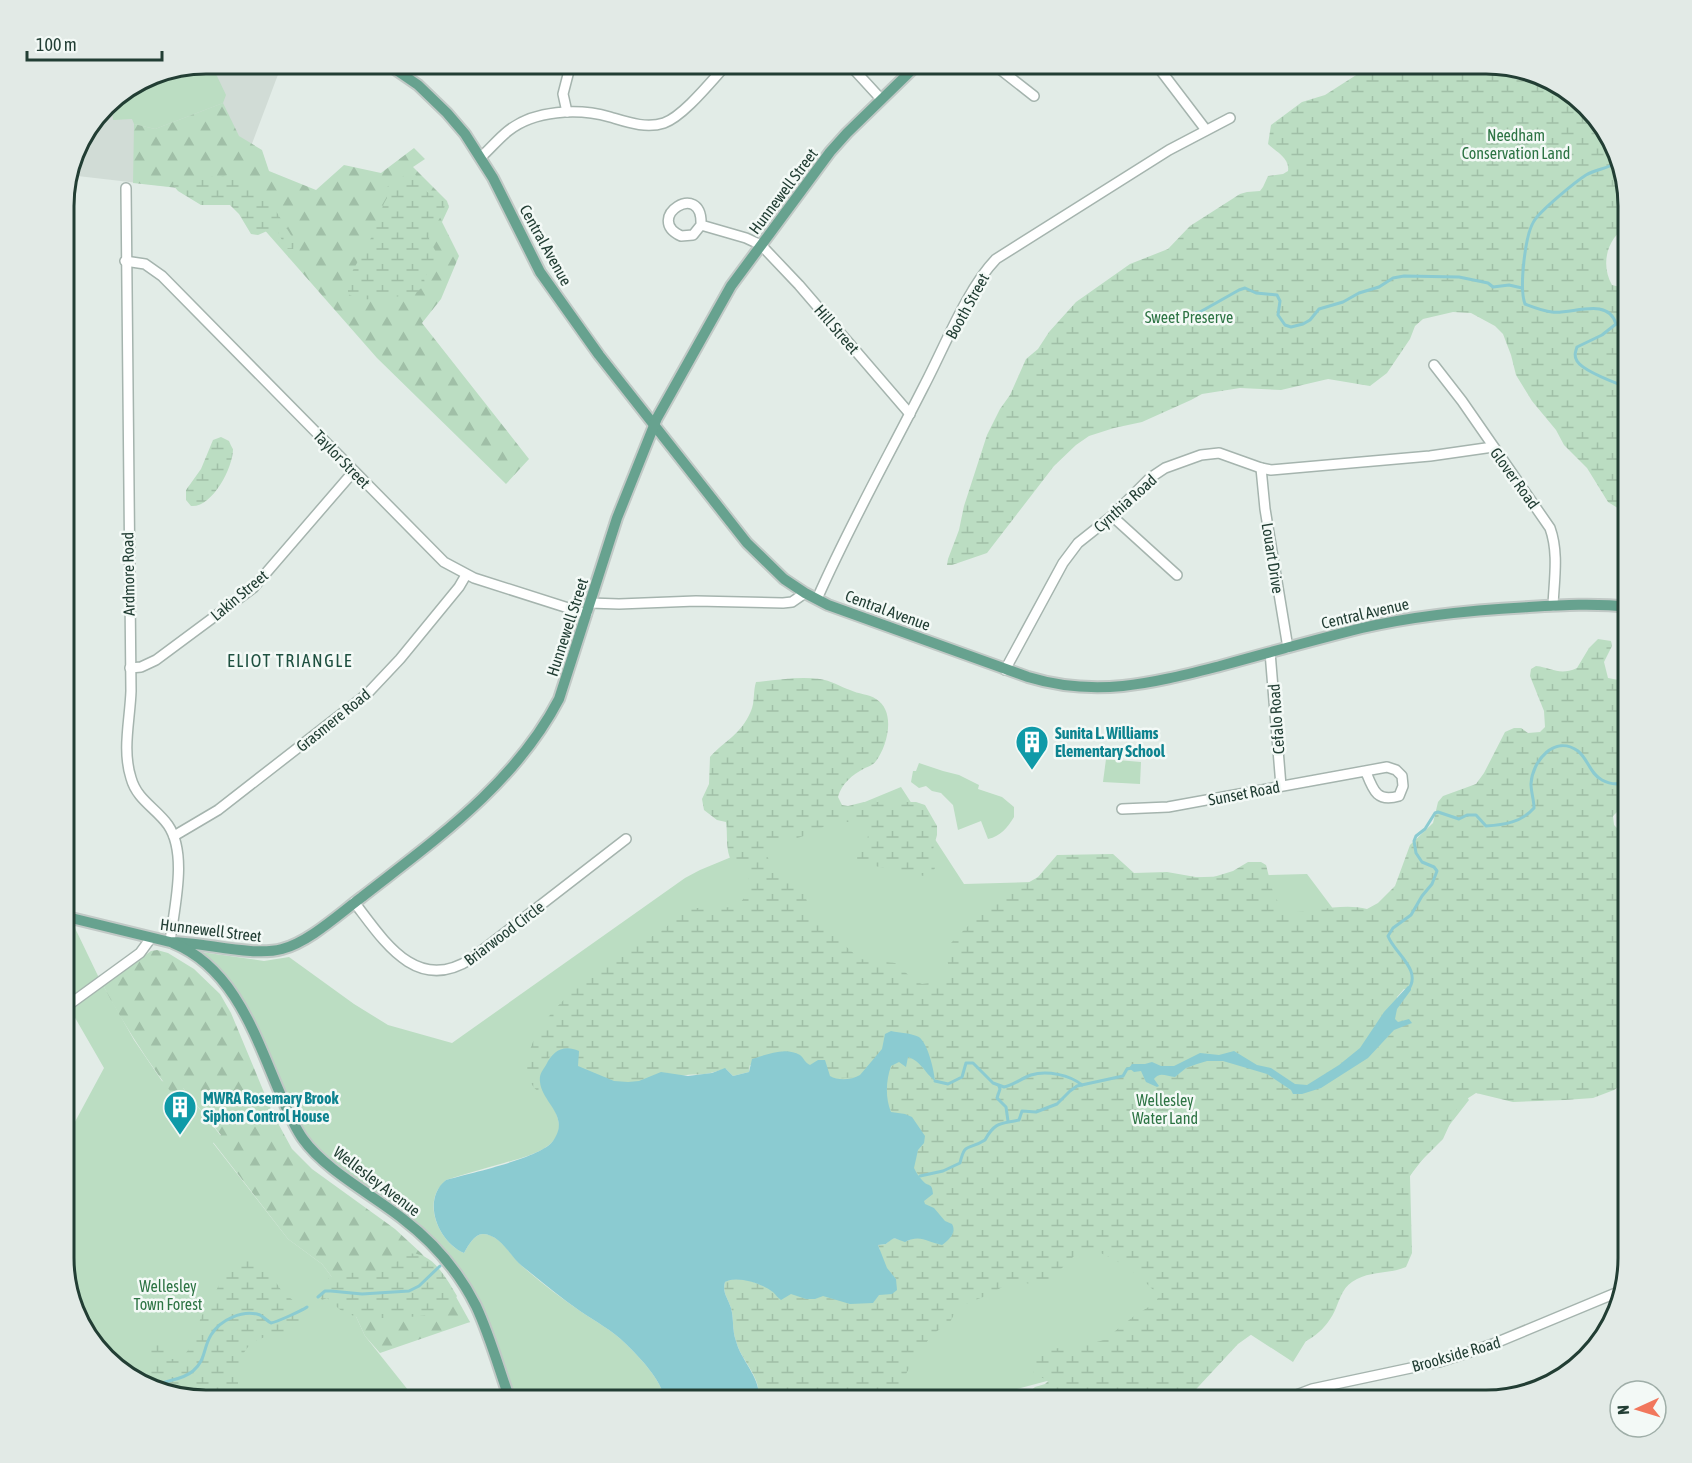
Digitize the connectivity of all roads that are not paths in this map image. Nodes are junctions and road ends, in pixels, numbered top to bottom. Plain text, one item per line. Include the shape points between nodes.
1 (401, 73) edge
2 (568, 73) edge
3 (719, 73) edge
4 (857, 73) edge
5 (908, 73) edge
6 (1005, 73) edge
7 (1163, 73) edge
8 (1034, 96) dead end
9 (881, 99) junction
10 (567, 112) junction
11 (1230, 118) dead end
12 (1206, 130) junction
13 (481, 157) junction
14 (126, 188) dead end
15 (701, 225) dead end
16 (761, 245) junction
17 (126, 261) junction
18 (1434, 365) dead end
19 (910, 414) junction
20 (655, 425) junction
21 (1493, 447) junction
22 (1261, 468) junction
23 (354, 471) junction
24 (1112, 516) junction
25 (1176, 574) dead end
26 (466, 575) junction
27 (806, 593) junction
28 (817, 599) junction
29 (1552, 606) junction
30 (1618, 606) edge
31 (589, 608) junction
32 (1288, 648) junction
33 (1270, 652) junction
34 (130, 668) junction
35 (1005, 670) junction
36 (1366, 772) dead end
37 (1281, 786) junction
38 (1122, 808) dead end
39 (174, 836) junction
40 (626, 839) dead end
41 (354, 902) junction
42 (74, 919) edge
43 (151, 938) junction
44 (170, 942) junction
45 (74, 1001) edge
46 (1614, 1294) edge
47 (506, 1390) edge
48 (1309, 1390) edge

1 - 13 main road, Central Avenue via 447,113
2 - 10 street via 563,94
3 - 10 street via 666,122 643,124 601,114
4 - 9 street
5 - 9 main road, Hunnewell Street
6 - 8 street
7 - 12 street
9 - 16 main road, Hunnewell Street via 830,152
10 - 13 street via 519,123
11 - 12 street, Booth Street
12 - 19 street, Booth Street via 996,259 979,280
13 - 20 main road, Central Avenue via 540,272
14 - 17 street, Ardmore Road
15 - 16 street
16 - 19 street, Hill Street
16 - 20 main road, Hunnewell Street via 717,309
17 - 23 street, Taylor Street via 145,264 162,276
17 - 34 street, Ardmore Road
18 - 21 street, Glover Road
19 - 28 street, Booth Street
20 - 27 main road, Central Avenue via 755,552
20 - 31 main road, Hunnewell Street via 617,518
21 - 22 street, Cynthia Road via 1430,456
21 - 29 street, Glover Road via 1550,528 1555,556
22 - 24 street, Cynthia Road via 1219,453 1190,458 1150,478
22 - 32 street, Louart Drive
23 - 26 street, Taylor Street via 439,557
23 - 34 street, Lakin Street via 253,588 156,660
24 - 25 street
24 - 35 street, Cynthia Road via 1078,543 1063,563
26 - 31 street, Taylor Street
26 - 39 street, Grasmere Road via 367,694 218,810
27 - 28 main road, Central Avenue
27 - 31 street, Taylor Street via 784,603 696,601
28 - 35 main road, Central Avenue
29 - 30 main road, Central Avenue
29 - 32 main road, Central Avenue via 1418,617
31 - 41 main road, Hunnewell Street via 559,699 517,762 467,814
32 - 33 main road, Central Avenue
33 - 35 main road, Central Avenue via 1148,684 1113,688 1062,686
33 - 37 street, Cefalo Road
34 - 39 street, Ardmore Road via 127,752 131,781
36 - 37 street, Sunset Road
37 - 38 street, Sunset Road via 1168,807
39 - 44 street, Ardmore Road via 178,870
40 - 41 street, Briarwood Circle via 454,968 429,969 406,962 393,952
41 - 44 main road, Hunnewell Street via 300,942 276,951
42 - 43 main road, Hunnewell Street
43 - 44 main road, Hunnewell Street
43 - 45 street via 140,953
44 - 47 main road, Wellesley Avenue via 203,960 228,987 310,1148 405,1220 448,1264 476,1307
46 - 48 street, Brookside Road via 1439,1362

